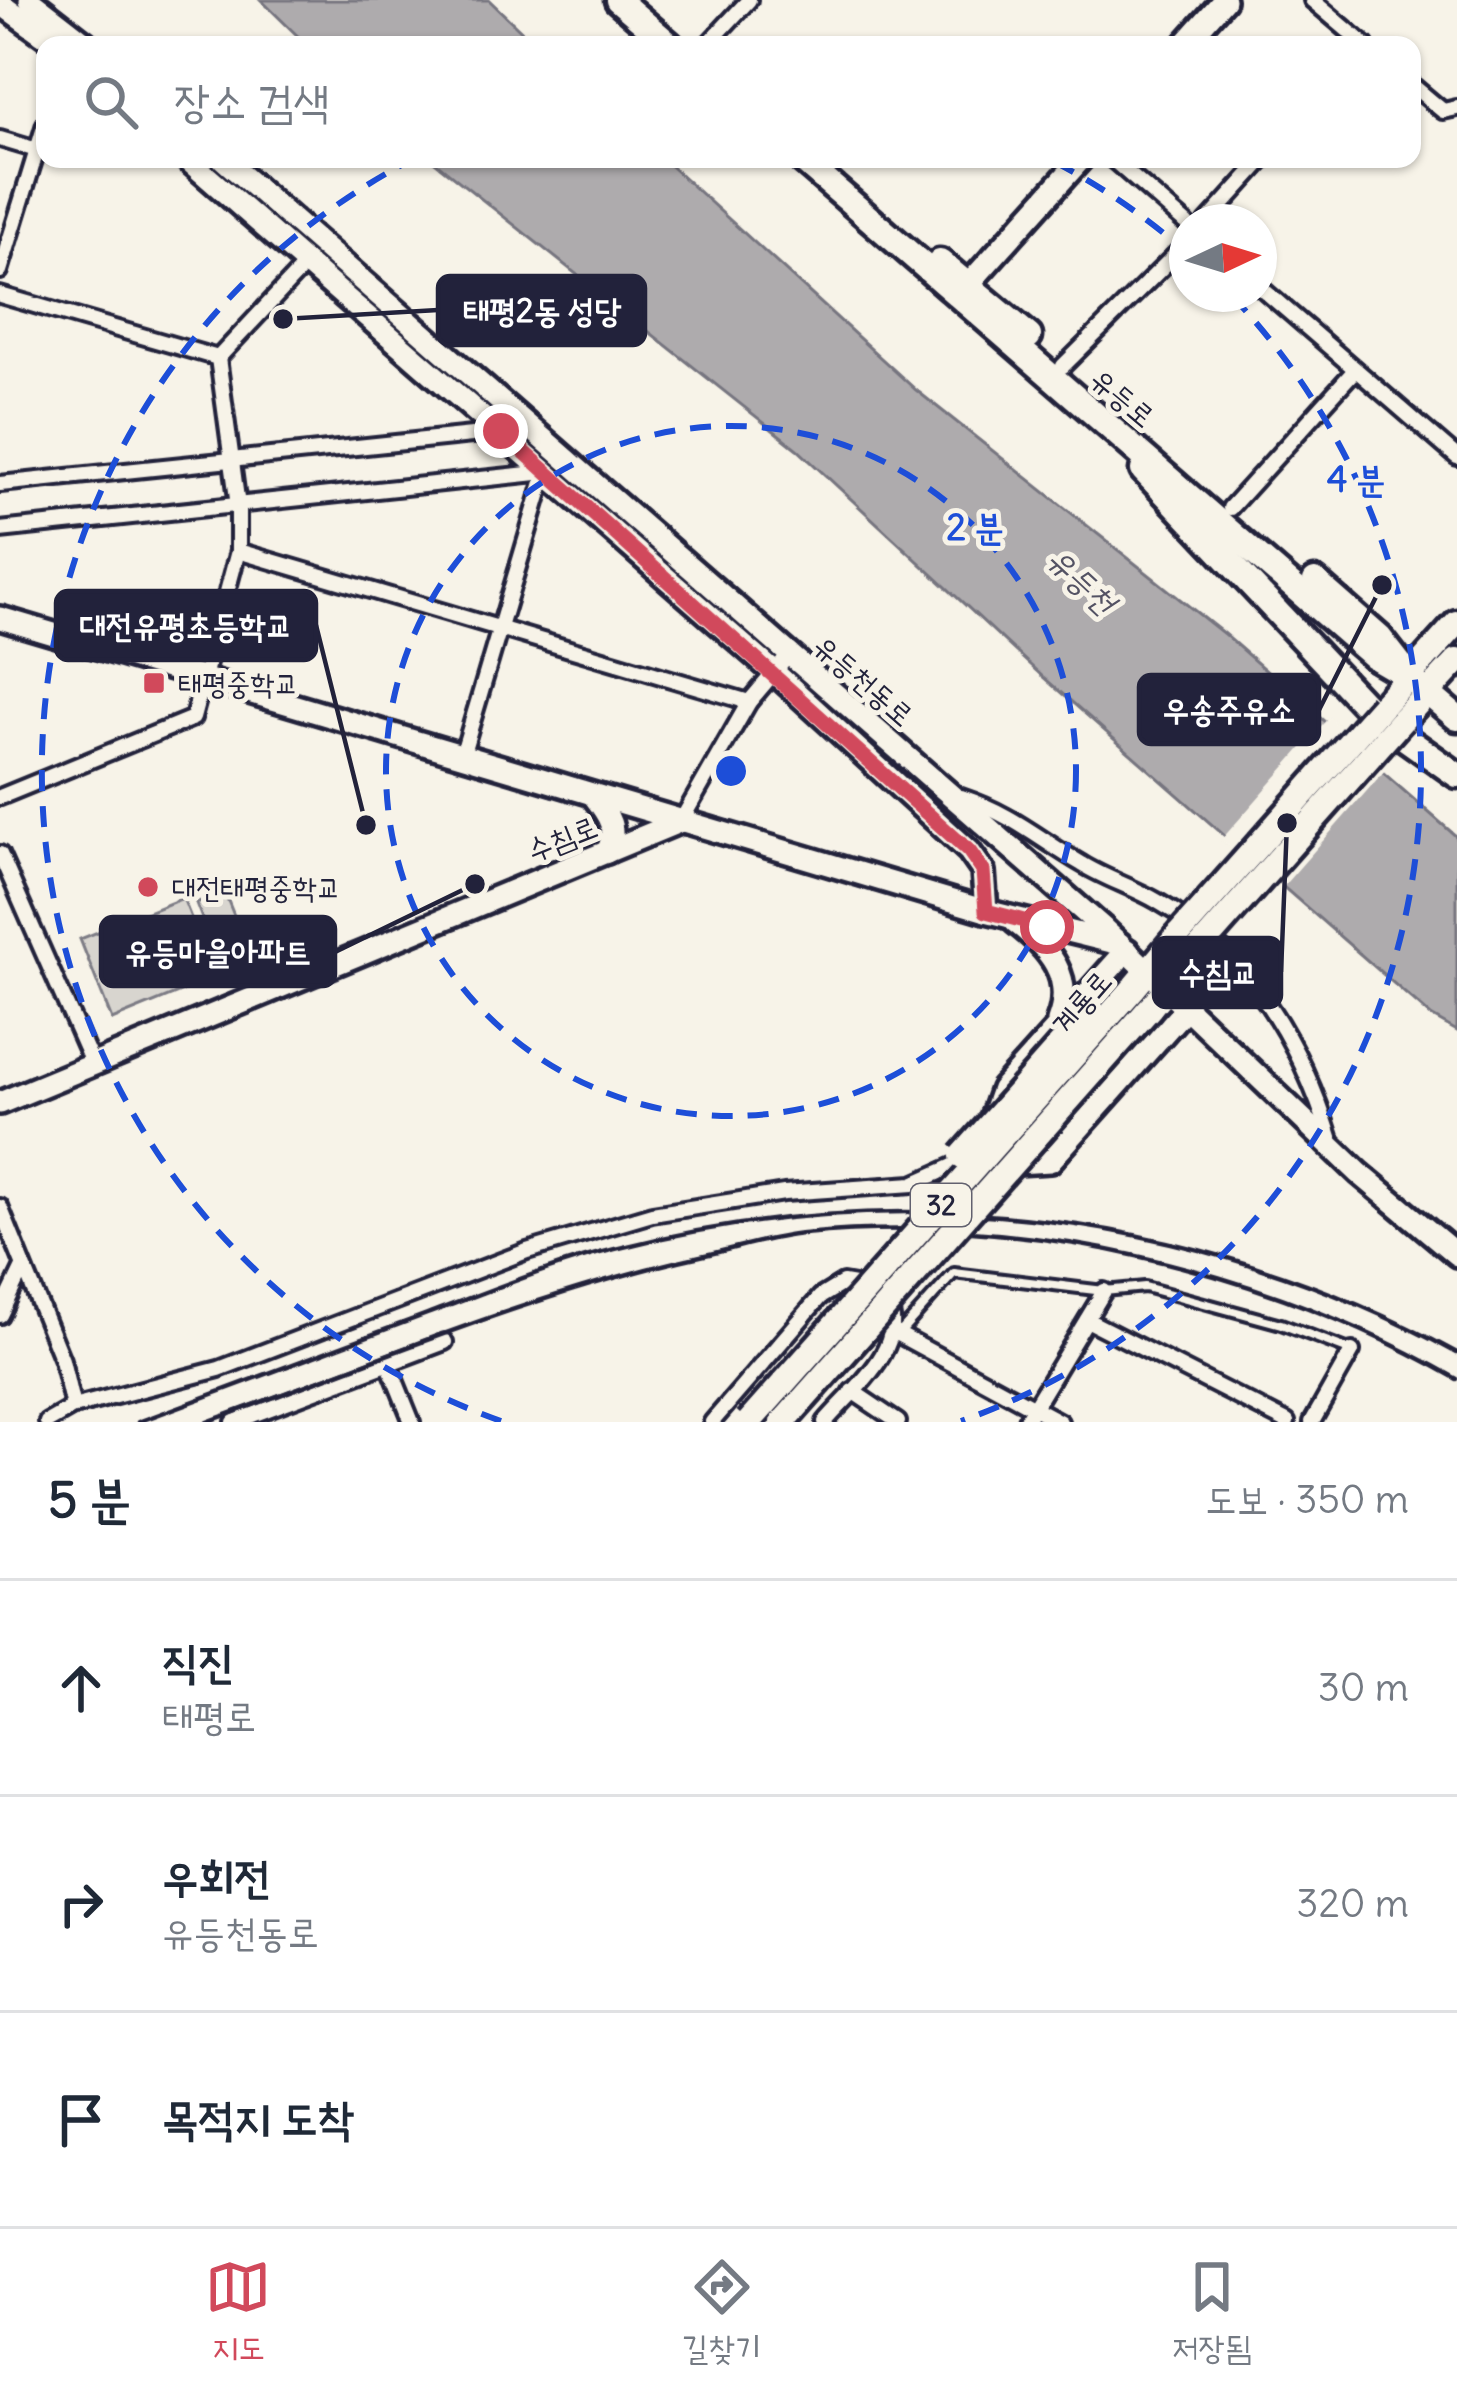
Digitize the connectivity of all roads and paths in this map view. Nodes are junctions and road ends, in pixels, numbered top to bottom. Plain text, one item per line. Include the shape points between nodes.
1 (30, 0) edge
2 (618, 0) edge
3 (641, 0) edge
4 (748, 0) edge
5 (1224, 0) edge
6 (1312, 0) edge
7 (0, 3) edge
8 (46, 36) edge
9 (73, 36) edge
10 (660, 36) edge
11 (683, 36) edge
12 (715, 36) edge
13 (1192, 36) edge
14 (1354, 36) edge
15 (1421, 93) edge
16 (1457, 108) edge
17 (0, 139) edge
18 (36, 150) edge
19 (36, 153) edge
20 (197, 168) edge
21 (234, 168) edge
22 (811, 168) edge
23 (833, 168) edge
24 (1073, 168) edge
25 (1122, 168) edge
26 (1256, 168) edge
27 (1223, 204) edge
28 (1169, 208) edge
29 (1169, 261) edge
30 (305, 265) junction
31 (0, 271) edge
32 (964, 290) junction
33 (0, 295) edge
34 (1277, 302) edge
35 (218, 358) junction
36 (1063, 366) junction
37 (1355, 370) junction
38 (501, 431) junction
39 (1118, 433) junction
40 (232, 456) junction
41 (1457, 457) edge
42 (545, 472) junction
43 (0, 484) edge
44 (238, 506) junction
45 (1230, 508) junction
46 (0, 530) edge
47 (238, 551) junction
48 (0, 618) edge
49 (1457, 622) edge
50 (500, 628) junction
51 (1457, 661) edge
52 (782, 664) junction
53 (203, 679) junction
54 (1419, 685) junction
55 (749, 702) junction
56 (1457, 718) edge
57 (462, 756) junction
58 (1457, 775) edge
59 (945, 791) junction
60 (593, 795) junction
61 (0, 797) edge
62 (681, 821) junction
63 (607, 852) junction
64 (0, 854) edge
65 (986, 911) junction
66 (1010, 918) junction
67 (1188, 942) junction
68 (1124, 947) junction
69 (1168, 987) junction
70 (1144, 989) junction
71 (1187, 1006) junction
72 (1046, 1038) junction
73 (93, 1065) junction
74 (0, 1103) edge
75 (1333, 1145) junction
76 (996, 1147) junction
77 (0, 1207) edge
78 (16, 1249) junction
79 (1457, 1255) edge
80 (0, 1256) edge
81 (23, 1267) junction
82 (1104, 1291) junction
83 (0, 1315) edge
84 (1087, 1320) junction
85 (894, 1332) junction
86 (446, 1342) dead end
87 (1352, 1351) joint
88 (389, 1365) junction
89 (852, 1391) junction
90 (73, 1408) junction
91 (1029, 1415) edge
92 (47, 1422) edge
93 (234, 1422) edge
94 (412, 1422) edge
95 (712, 1422) edge
96 (728, 1422) edge
97 (749, 1422) edge
98 (783, 1422) edge
99 (805, 1422) edge
100 (825, 1422) edge
101 (898, 1422) edge
102 (1060, 1422) edge
103 (1286, 1422) edge
104 (1312, 1422) edge

1 - 9 main road
2 - 10 main road
3 - 11 main road
4 - 12 street
5 - 13 main road
6 - 14 street
7 - 8 main road
15 - 16 street via 1443,111
17 - 18 street
19 - 31 street
20 - 30 main road, 유등천동로
21 - 52 main road, 유등천동로
22 - 32 main road, 유등로
23 - 32 main road, 유등로
24 - 32 main road
25 - 28 street
26 - 27 street
29 - 36 street
30 - 35 street
30 - 38 main road, 유등천동로
32 - 36 main road, 유등로
32 - 39 main road, 유등로
33 - 35 street
34 - 37 street
35 - 40 street
36 - 45 main road, 유등로
37 - 41 street
37 - 45 street
38 - 40 street
38 - 42 main road, 유등천동로
39 - 54 main road, 유등로 via 1373,656
39 - 58 main road via 1147,476 1345,686 1408,745
40 - 43 street
40 - 44 street
42 - 44 street
42 - 50 street
42 - 52 main road, 유등천동로
44 - 46 street
44 - 47 street
45 - 54 main road, 유등로 via 1380,638
47 - 50 street
47 - 53 street
48 - 53 main road
49 - 54 main road, 계룡로 / 32
50 - 55 street
50 - 57 street
51 - 54 main road, 계룡로 / 32
52 - 55 street
52 - 59 main road, 유등천동로
52 - 65 main road, 유등천동로 via 969,851 983,871
53 - 57 main road
53 - 61 street via 193,718
54 - 56 main road, 유등로
54 - 67 main road, 계룡로 / 32, bridge
55 - 62 street
57 - 60 main road
59 - 68 main road, 유등천동로
59 - 75 street via 1002,811 1077,862 1162,904 1243,969 1300,1054
60 - 62 main road
60 - 63 main road via 610,817
62 - 63 main road, 수침로
62 - 65 main road
63 - 73 main road, 수침로
64 - 73 street
65 - 66 main road
66 - 68 main road
66 - 72 main road via 1040,941 1061,972 1061,1017
67 - 69 main road, 계룡로 / 32
67 - 70 main road, 계룡로 / 32
68 - 70 main road, 유등천동로
68 - 72 main road
69 - 70 main road, 계룡로 / 32
69 - 71 main road
70 - 96 main road, bridge via 1102,1003 1080,1023
70 - 97 main road, 계룡로 / 32, bridge
70 - 98 main road, 계룡로 / 32, bridge
70 - 99 main road via 1151,1023
71 - 75 main road
71 - 76 main road via 1050,1161 1017,1163
72 - 76 main road via 991,1108
73 - 74 main road, 수침로
75 - 79 main road
76 - 90 street via 913,1184 784,1192 652,1214 527,1251 219,1369
77 - 78 street
78 - 80 street
78 - 81 street
81 - 83 street
81 - 90 street
82 - 84 street
82 - 85 lane via 954,1273
82 - 87 lane via 1145,1287
84 - 91 street
84 - 103 street
85 - 89 street
85 - 91 street
85 - 95 street via 881,1294 870,1286 831,1288
86 - 88 street
87 - 104 street
88 - 93 street
88 - 94 street
89 - 100 street
89 - 101 street
90 - 92 street
91 - 102 street

